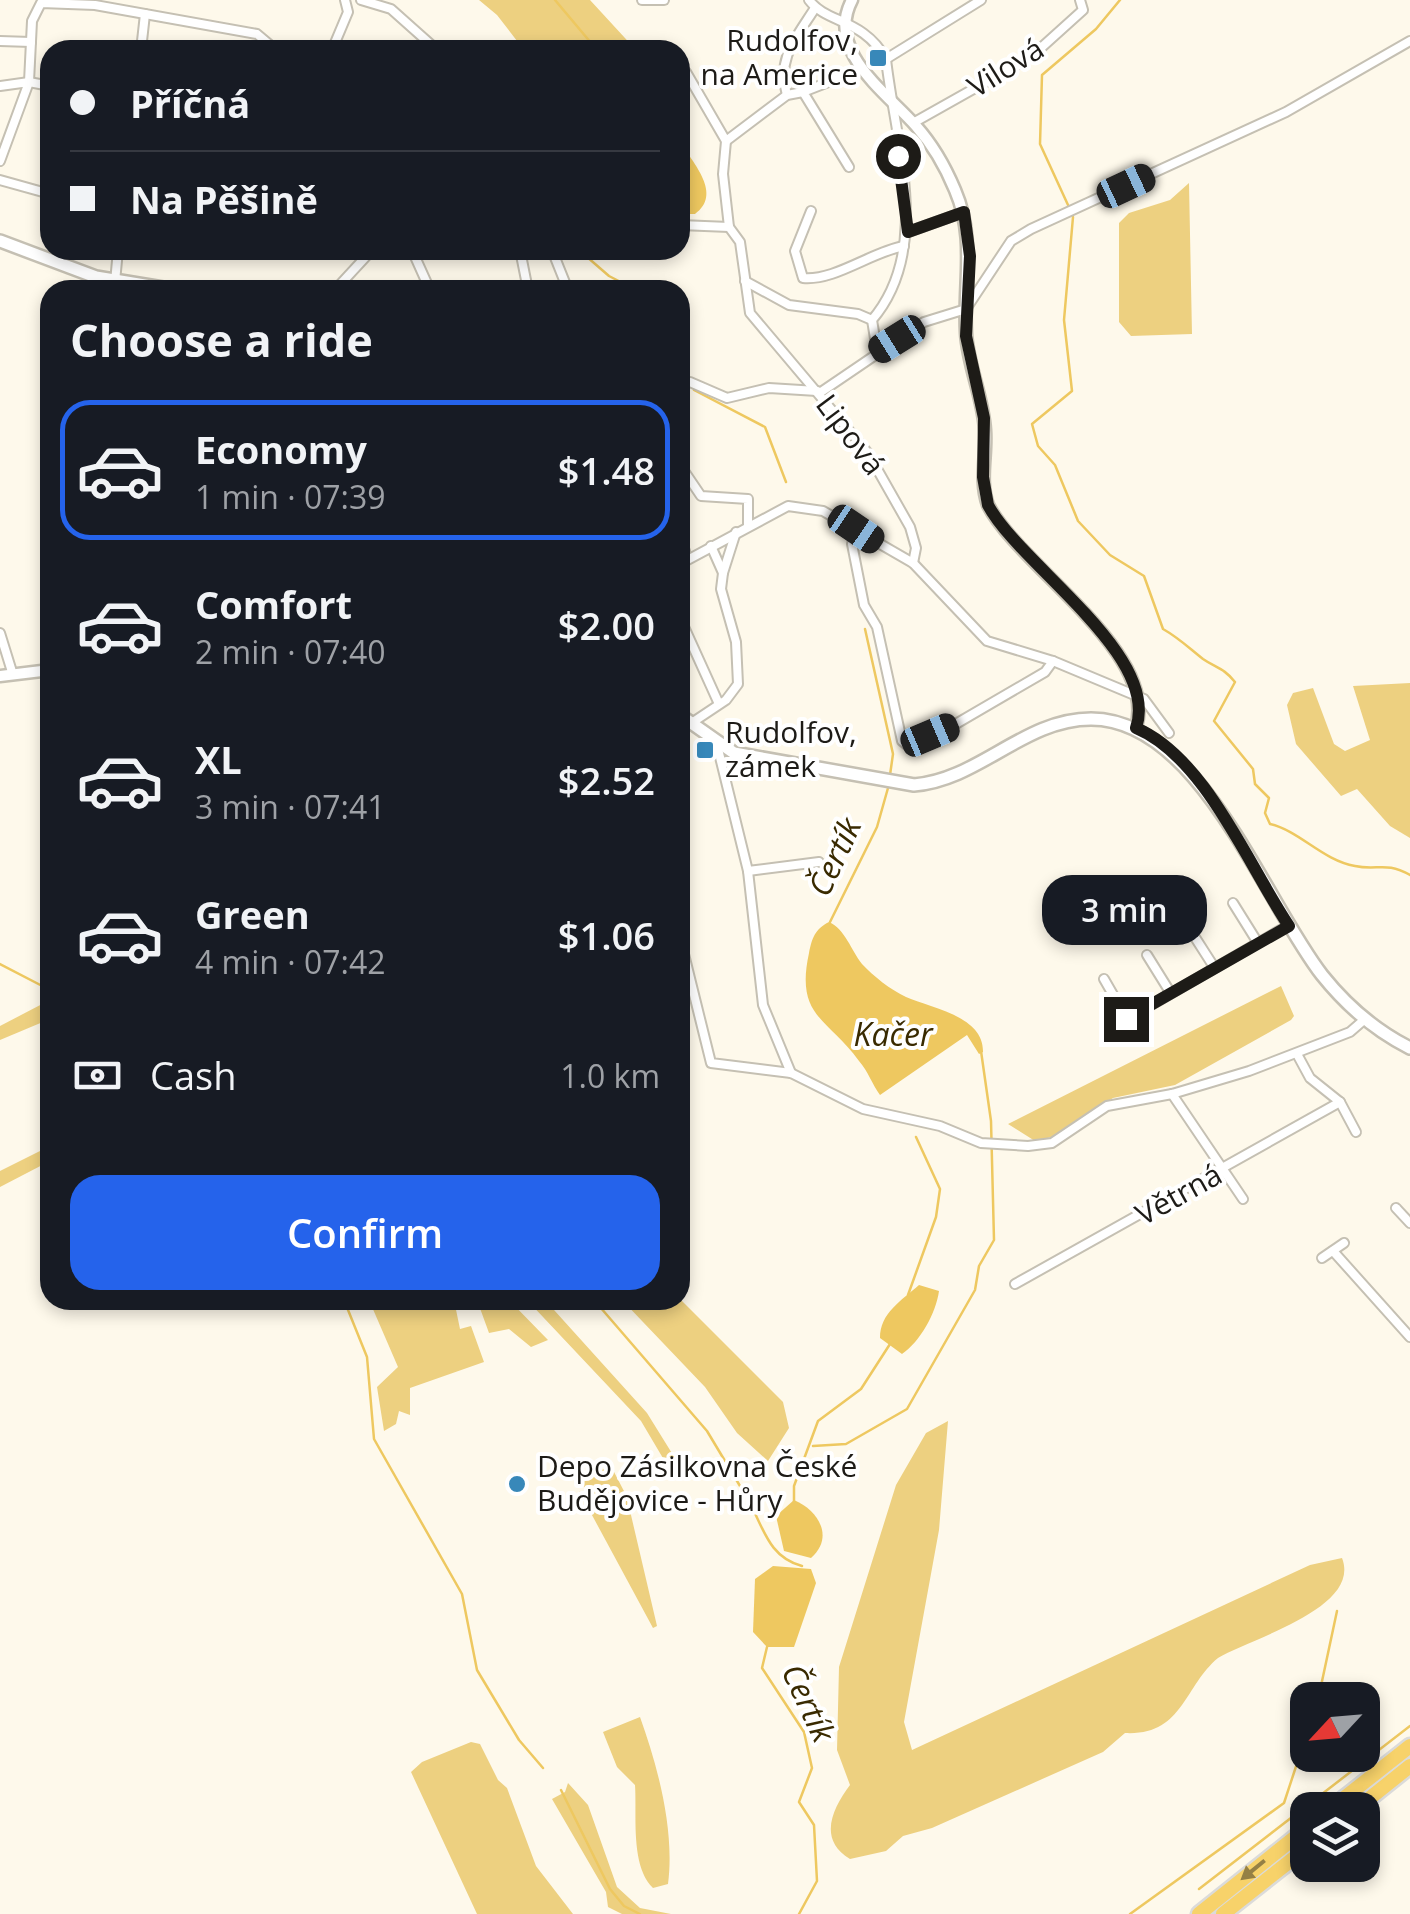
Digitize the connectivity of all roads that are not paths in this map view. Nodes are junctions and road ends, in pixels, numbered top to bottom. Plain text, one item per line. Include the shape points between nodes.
1 (345, 0) edge
2 (361, 0) edge
3 (642, 0) edge
4 (664, 0) edge
5 (852, 0) edge
6 (981, 0) edge
7 (1080, 0) edge
8 (812, 4) edge
9 (144, 14) junction
10 (844, 18) junction
11 (142, 40) edge
12 (264, 40) edge
13 (336, 40) edge
14 (426, 40) edge
15 (0, 41) edge
16 (30, 42) junction
17 (1410, 42) edge
18 (886, 59) junction
19 (862, 69) junction
20 (690, 79) edge
21 (30, 82) junction
22 (40, 84) edge
23 (0, 86) edge
24 (803, 92) junction
25 (787, 95) junction
26 (891, 101) junction
27 (914, 123) junction
28 (726, 141) junction
29 (0, 161) edge
30 (849, 167) dead end
31 (0, 180) edge
32 (40, 191) edge
33 (811, 212) dead end
34 (964, 212) junction
35 (690, 225) edge
36 (729, 227) junction
37 (908, 232) junction
38 (0, 241) edge
39 (904, 246) junction
40 (40, 255) edge
41 (53, 260) edge
42 (362, 260) edge
43 (109, 280) edge
44 (344, 280) edge
45 (745, 281) junction
46 (966, 309) junction
47 (872, 320) junction
48 (877, 351) junction
49 (690, 382) edge
50 (821, 392) junction
51 (690, 480) edge
52 (748, 526) junction
53 (856, 529) junction
54 (736, 532) junction
55 (711, 546) junction
56 (690, 558) edge
57 (913, 563) junction
58 (724, 573) junction
59 (0, 633) edge
60 (690, 640) edge
61 (1053, 661) junction
62 (40, 671) edge
63 (13, 675) junction
64 (0, 676) edge
65 (1138, 696) junction
66 (719, 704) junction
67 (690, 717) edge
68 (690, 723) edge
69 (1136, 728) junction
70 (1169, 733) dead end
71 (717, 745) junction
72 (819, 862) dead end
73 (748, 871) junction
74 (1233, 903) dead end
75 (1289, 926) junction
76 (1190, 928) dead end
77 (1258, 943) junction
78 (1147, 955) dead end
79 (1214, 967) junction
80 (1104, 979) dead end
81 (690, 983) edge
82 (1170, 992) junction
83 (1126, 1019) junction
84 (1366, 1019) junction
85 (1115, 1026) dead end
86 (1410, 1048) edge
87 (1297, 1054) junction
88 (790, 1073) junction
89 (1172, 1094) junction
90 (1340, 1102) junction
91 (1356, 1132) dead end
92 (1223, 1171) junction
93 (1243, 1198) dead end
94 (1396, 1208) dead end
95 (1410, 1223) edge
96 (1344, 1243) dead end
97 (1333, 1251) junction
98 (1322, 1258) dead end
99 (1016, 1284) dead end
100 (1410, 1337) edge
101 (1410, 1746) edge
102 (1410, 1766) edge
103 (1351, 1792) edge
104 (1377, 1792) edge
105 (1290, 1841) edge
106 (1290, 1861) edge
107 (1199, 1914) edge
108 (1223, 1914) edge

1 - 13 street via 348,12
2 - 14 street via 390,9
3 - 4 street
5 - 10 street
6 - 18 street
7 - 27 street, Vilová via 1083,10 1032,56
8 - 10 street
8 - 25 street via 784,58
9 - 11 street
9 - 12 street
9 - 16 street via 41,3
10 - 18 street via 876,41
10 - 19 street
15 - 16 street
16 - 21 street
17 - 46 street via 1286,112 1020,236
18 - 26 street
19 - 24 street
19 - 26 street
20 - 28 street
21 - 22 street
21 - 23 street
21 - 29 street
24 - 25 street
24 - 30 street
25 - 28 street
26 - 27 street
26 - 37 street
27 - 34 street via 942,160
28 - 36 street, Lipová via 722,174
31 - 32 street
33 - 39 street via 795,252 803,278
34 - 37 street
34 - 46 street via 970,256
35 - 36 street
36 - 45 street, Lipová via 740,242
37 - 39 street
38 - 40 main road
39 - 47 street via 891,291
41 - 43 main road
42 - 44 street
45 - 47 street via 789,306
45 - 50 street, Lipová via 756,322
46 - 48 street via 924,322
46 - 65 street via 984,418 988,505 1104,638
47 - 48 street
48 - 50 street
49 - 50 street via 728,398 769,388
50 - 57 street, Lipová via 898,504 916,548
51 - 52 street via 700,496 748,499
52 - 53 street via 799,505
52 - 54 street
53 - 57 street
53 - 61 street via 852,544 864,605 877,627 902,741 954,725
54 - 55 street
54 - 58 street
55 - 56 street
55 - 58 street
57 - 61 street via 987,642
58 - 66 street via 721,588 740,667 738,684
59 - 63 street
60 - 66 street
61 - 65 street
62 - 63 street
63 - 64 street
65 - 69 street
65 - 70 street
66 - 67 street
68 - 71 main road
69 - 71 main road via 1100,719 1056,723 943,780 891,783
69 - 75 main road via 1168,747 1197,778
71 - 73 street
72 - 73 street
73 - 88 street via 763,1005
74 - 77 street
75 - 77 street
75 - 84 main road via 1322,976
76 - 79 street
77 - 79 street
78 - 82 street
79 - 82 street
80 - 83 street
81 - 88 street via 707,1059 716,1066
82 - 83 street
83 - 85 street
84 - 86 main road
84 - 87 street
87 - 89 street
87 - 90 street via 1316,1084
88 - 89 street via 852,1103 999,1145 1052,1143 1107,1106
89 - 92 street
90 - 91 street
90 - 92 street, Větrná
92 - 93 street
92 - 99 street, Větrná
94 - 95 street
96 - 97 street
97 - 98 street
97 - 100 street
101 - 103 highway
102 - 104 highway
105 -> 107 highway
106 - 108 highway

